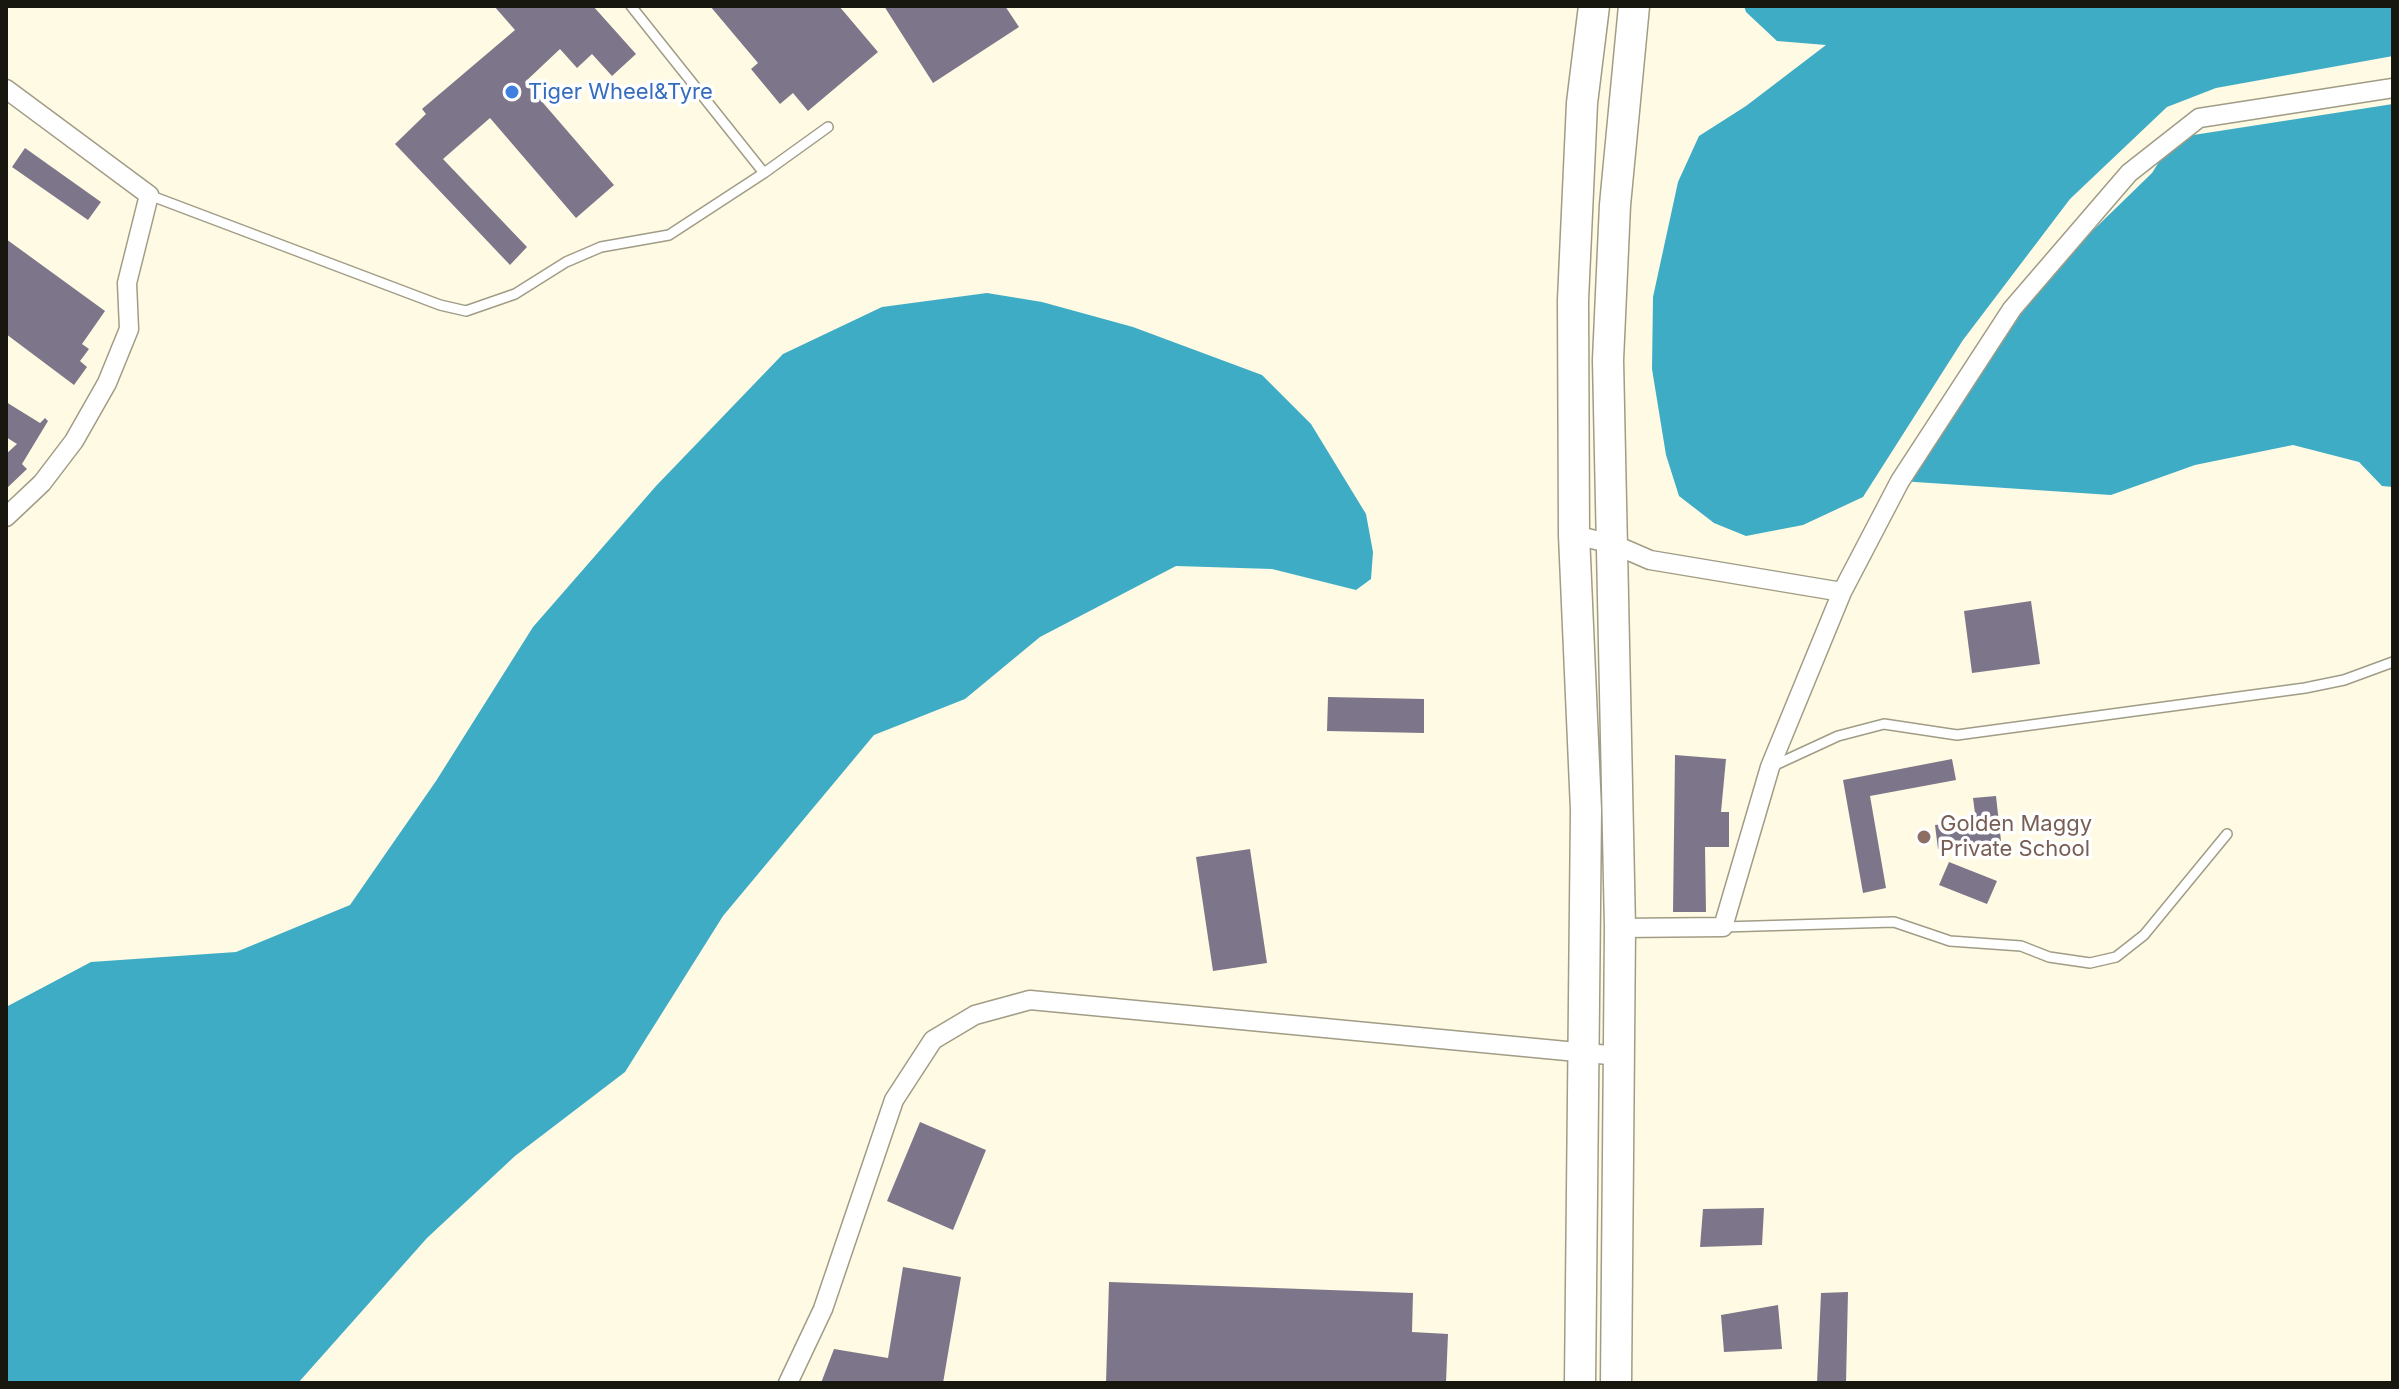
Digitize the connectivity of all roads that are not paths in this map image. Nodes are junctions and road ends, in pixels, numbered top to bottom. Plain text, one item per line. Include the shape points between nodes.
1 (631, 6) edge
2 (1582, 6) edge
3 (1594, 6) edge
4 (1634, 6) edge
5 (2393, 88) edge
6 (6, 89) edge
7 (1582, 103) junction
8 (828, 127) dead end
9 (764, 173) junction
10 (149, 195) junction
11 (6, 517) edge
12 (1574, 535) junction
13 (1613, 544) junction
14 (1842, 592) junction
15 (2393, 662) edge
16 (1770, 767) junction
17 (2227, 834) dead end
18 (1723, 927) junction
19 (1620, 928) junction
20 (1583, 1051) junction
21 (1619, 1056) junction
22 (788, 1383) edge
23 (1580, 1383) edge
24 (1616, 1383) edge

1 - 9 lane
2 - 7 main road
3 - 7 main road
4 - 13 main road via 1615,205 1608,360
5 - 14 street via 2199,118 2129,173 2012,309 1900,481
6 - 10 street
7 - 12 main road via 1573,300
8 - 9 lane
9 - 10 lane via 669,235 601,247 515,294 466,311
10 - 11 street via 127,283 129,329 107,383 74,441 42,483
12 - 13 street
12 - 20 main road via 1586,810
13 - 14 street via 1650,560
13 - 19 main road
14 - 16 street
15 - 16 lane via 2305,688 1957,735 1884,724 1838,736
16 - 18 street
17 - 18 lane via 2144,935 2116,957 2090,963 2021,946 1950,941 1894,922
18 - 19 street
19 - 21 main road
20 - 21 street
20 - 22 street via 1030,1000 975,1015 933,1040 894,1100 823,1309
20 - 23 main road
21 - 24 main road

